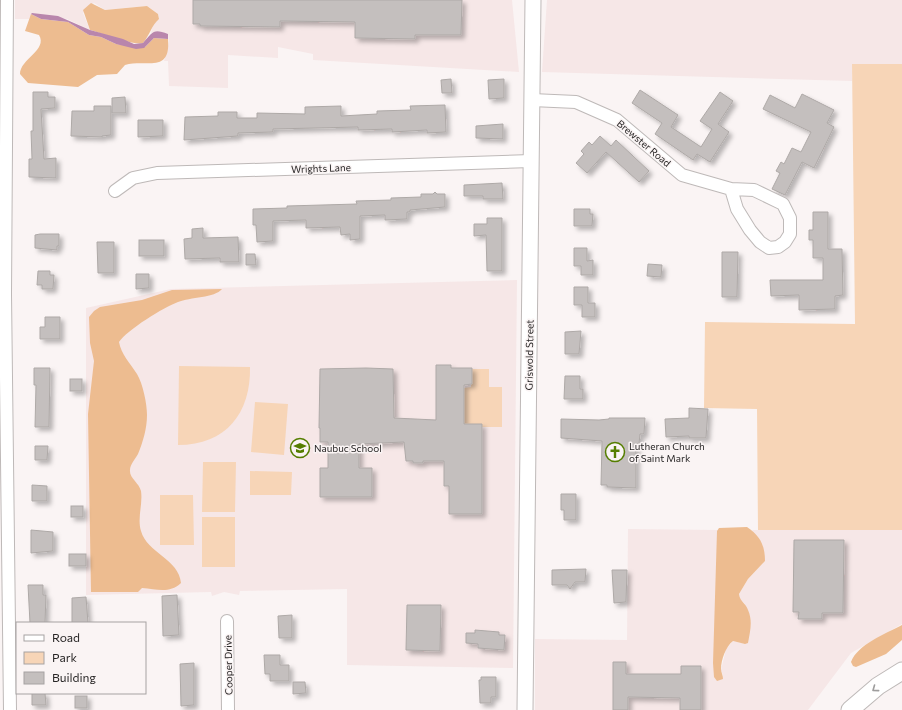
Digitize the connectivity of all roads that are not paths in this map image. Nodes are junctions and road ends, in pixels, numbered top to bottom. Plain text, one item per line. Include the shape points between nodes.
1 (7, 0) edge
2 (533, 0) edge
3 (4, 24) edge
4 (4, 65) edge
5 (532, 100) junction
6 (531, 161) junction
7 (731, 189) junction
8 (115, 191) dead end
9 (2, 294) edge
10 (227, 621) dead end
11 (902, 671) edge
12 (10, 710) edge
13 (228, 710) edge
14 (525, 710) edge
15 (850, 710) edge

1 - 3 street
2 - 5 main road, Griswold Street
3 - 4 street
4 - 9 street
5 - 6 main road, Griswold Street
5 - 7 street, Brewster Road via 576,102 617,120 682,175
6 - 8 street, Wrights Lane via 157,173 133,178
6 - 14 main road, Griswold Street
7 - 7 street, Brewster Road via 754,190 783,204 790,218 790,234 785,242 778,247 769,248 760,242 737,210
9 - 12 street
10 - 13 street, Cooper Drive
11 -> 15 highway via 878,686

